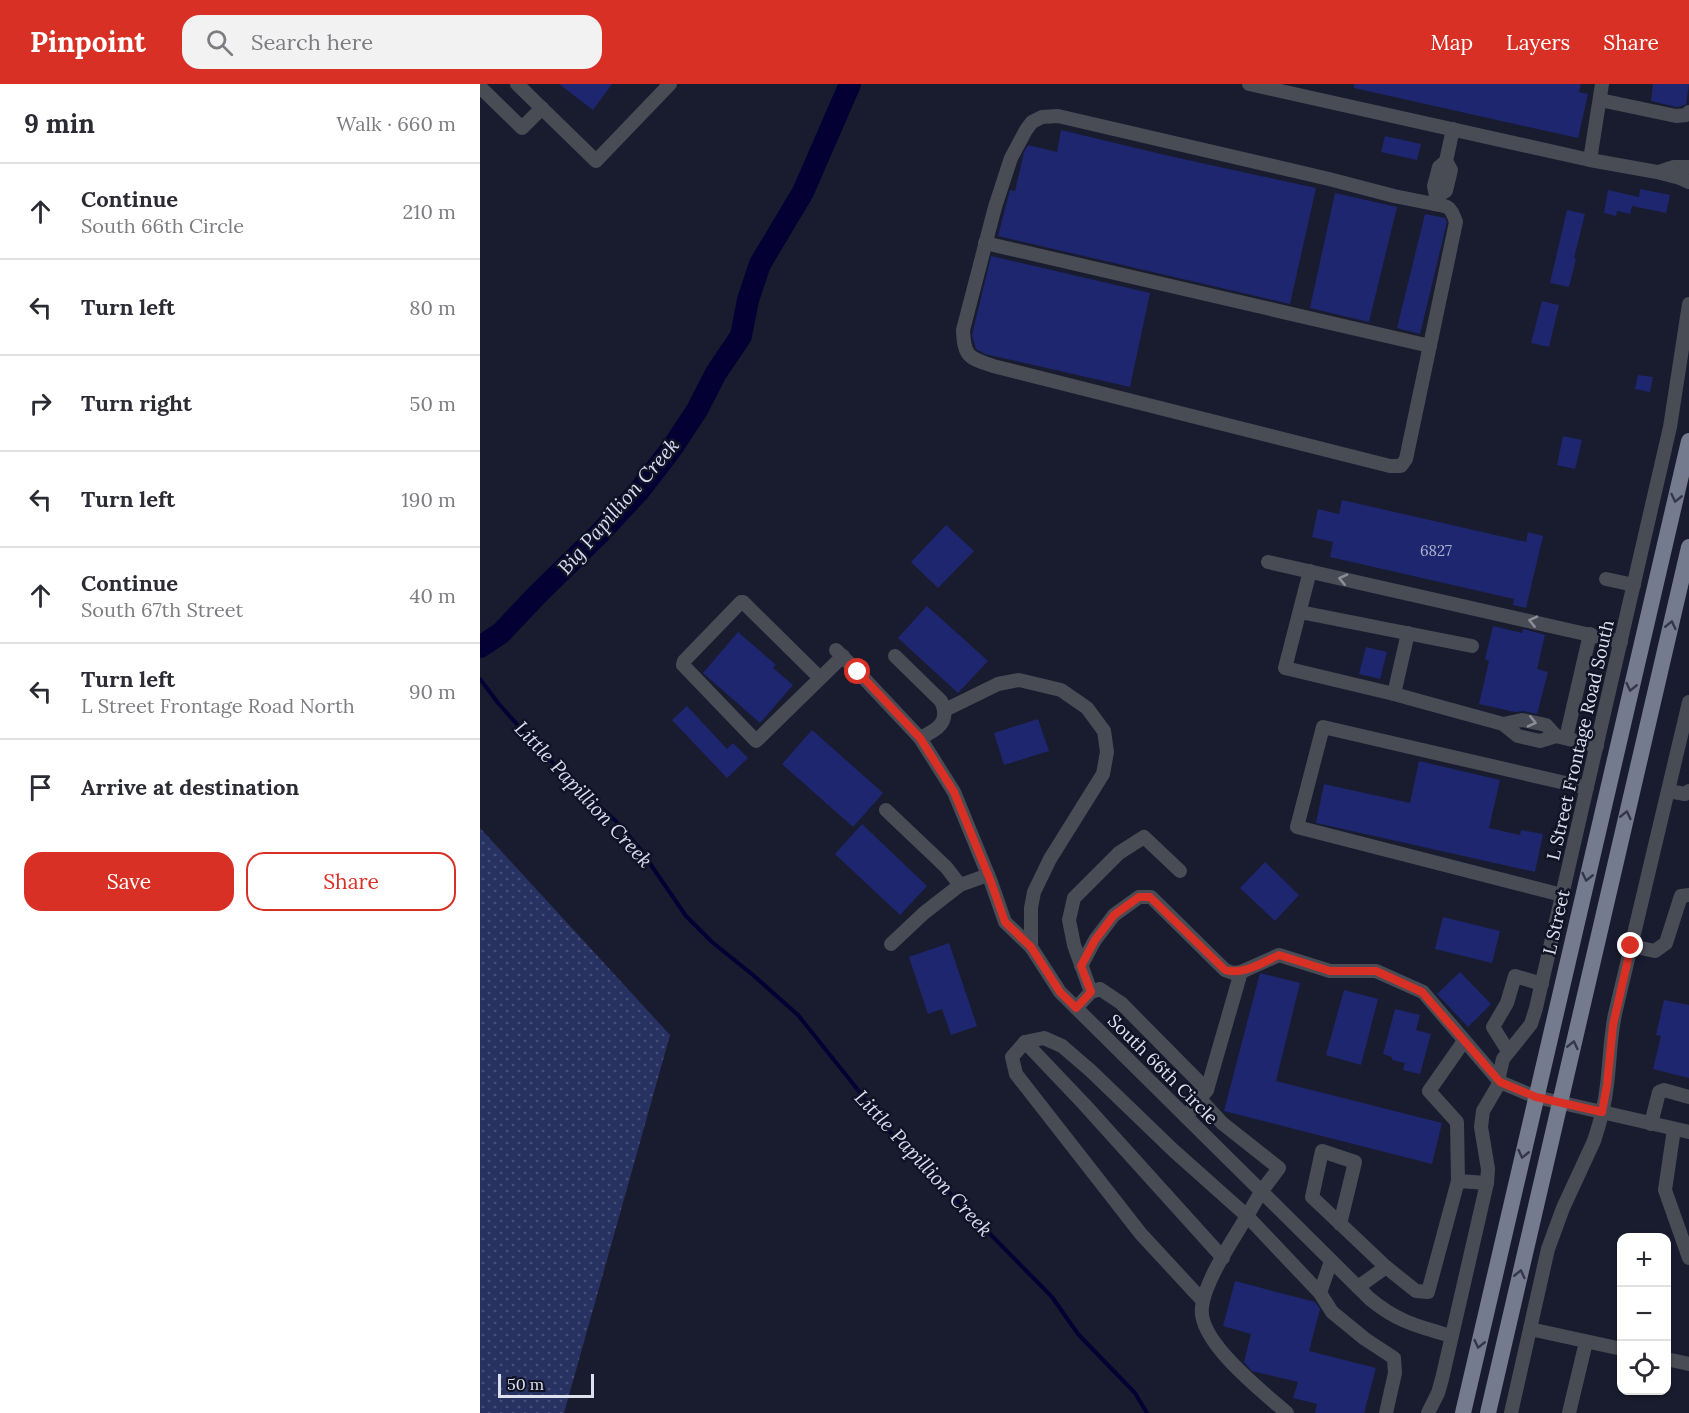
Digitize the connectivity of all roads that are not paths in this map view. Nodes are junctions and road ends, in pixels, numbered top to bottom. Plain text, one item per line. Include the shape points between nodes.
1 (517, 84) edge
2 (670, 84) edge
3 (1249, 84) edge
4 (1602, 84) edge
5 (480, 87) edge
6 (1600, 100) junction
7 (542, 108) junction
8 (1689, 112) edge
9 (1453, 129) junction
10 (1590, 160) junction
11 (1689, 167) edge
12 (1657, 172) junction
13 (1689, 182) edge
14 (1435, 200) junction
15 (985, 243) junction
16 (1689, 304) edge
17 (1686, 342) edge
18 (1430, 346) junction
19 (1689, 441) edge
20 (1689, 547) edge
21 (1268, 562) dead end
22 (1310, 571) junction
23 (1606, 579) dead end
24 (1634, 585) junction
25 (1300, 612) junction
26 (1408, 633) junction
27 (1590, 634) junction
28 (1621, 642) junction
29 (1472, 646) dead end
30 (895, 656) dead end
31 (820, 678) junction
32 (1394, 694) junction
33 (1689, 702) edge
34 (945, 710) junction
35 (1561, 737) junction
36 (920, 738) junction
37 (1597, 746) junction
38 (1683, 752) edge
39 (1587, 788) junction
40 (1668, 791) junction
41 (1689, 791) edge
42 (886, 810) dead end
43 (1180, 871) dead end
44 (988, 875) junction
45 (960, 885) junction
46 (1562, 894) junction
47 (1689, 895) edge
48 (891, 944) dead end
49 (1631, 946) junction
50 (1031, 947) junction
51 (1081, 966) junction
52 (1241, 972) junction
53 (1542, 984) junction
54 (1091, 992) junction
55 (1076, 1008) junction
56 (1464, 1041) junction
57 (1025, 1042) junction
58 (1508, 1051) junction
59 (1500, 1082) junction
60 (1203, 1094) junction
61 (1536, 1097) junction
62 (1689, 1097) edge
63 (1559, 1102) junction
64 (1602, 1112) junction
65 (1186, 1117) junction
66 (1653, 1117) junction
67 (1674, 1129) junction
68 (1689, 1132) edge
69 (1458, 1181) junction
70 (1487, 1183) junction
71 (1261, 1192) junction
72 (1247, 1216) junction
73 (1340, 1224) junction
74 (1223, 1258) junction
75 (1689, 1258) edge
76 (1331, 1261) junction
77 (1386, 1267) junction
78 (1358, 1287) junction
79 (1320, 1293) junction
80 (1203, 1301) junction
81 (1530, 1329) junction
82 (1451, 1336) junction
83 (1586, 1342) junction
84 (1617, 1348) edge
85 (1671, 1360) edge
86 (1689, 1364) edge
87 (1287, 1413) edge
88 (1386, 1413) edge
89 (1428, 1413) edge
90 (1463, 1413) edge
91 (1488, 1413) edge
92 (1511, 1413) edge
93 (1569, 1413) edge

1 - 7 street
2 - 7 street via 596,161
3 - 9 street
4 - 6 street
5 - 7 street via 522,128
6 - 8 street via 1676,116
6 - 10 street
9 - 10 street
9 - 14 street via 1446,160 1439,167 1434,186
10 - 12 street
11 - 12 street
12 - 13 street
14 - 15 street via 1394,196 1050,116 1032,122 1011,158
14 - 18 street via 1452,211 1456,222
15 - 18 street
15 - 18 street via 963,330 963,344 972,359 1390,466 1401,466 1406,459
16 - 17 street, L Street Frontage Road South
17 - 24 street, L Street Frontage Road South
19 -> 61 main road, L Street
63 -> 20 main road
21 - 22 street
22 - 25 street
27 -> 22 street
23 - 24 street
24 - 28 street, L Street Frontage Road South
25 - 26 street
25 - 32 street via 1285,668
26 - 29 street
26 - 32 street
27 - 28 street
27 - 35 street
28 - 37 street, L Street Frontage Road South
30 - 34 street via 942,702
31 - 31 street via 756,741 683,665 743,602
31 - 36 street, South 66th Circle via 839,653
32 -> 35 street via 1503,724 1522,720 1546,725
33 - 38 street
34 - 36 street via 937,730
34 - 50 street via 998,684 1019,680 1060,690 1087,708 1104,731 1107,752 1103,774 1034,892
35 - 37 street
36 - 44 street, South 66th Circle via 954,792
37 - 39 street, L Street Frontage Road South
38 - 40 street
39 - 46 street, L Street Frontage Road South
39 - 46 street via 1323,727 1297,827
40 - 41 street
40 - 49 street
42 - 45 street
43 - 51 street via 1144,837 1119,853 1074,898 1069,920
44 - 45 street
44 - 50 street, South 66th Circle via 1005,922
45 - 48 street
46 - 53 street, L Street Frontage Road South
47 - 49 street via 1681,896 1666,943 1655,951
49 - 64 street via 1613,1025
50 - 55 street, South 66th Circle via 1060,992
51 - 52 street via 1114,915 1139,897 1150,897 1225,970
51 - 54 street
52 - 56 street via 1279,955 1330,971 1376,971 1422,992
52 - 60 street
53 - 58 street, L Street Frontage Road South via 1531,1024
53 - 58 street via 1515,976 1507,1004 1493,1028
54 - 55 street
54 - 60 street via 1100,989 1121,1003
55 - 65 street, South 66th Circle
56 - 59 street
56 - 69 street via 1429,1091 1457,1122
57 - 72 street via 1044,1038 1062,1046
57 - 74 street
57 - 80 street via 1012,1057 1016,1074 1141,1234
58 - 59 street, L Street Frontage Road South via 1501,1063
59 - 61 street
59 - 70 street, L Street Frontage Road South via 1481,1118
60 - 65 street
60 - 71 street via 1222,1123 1279,1168
61 - 63 street
61 -> 90 main road, L Street
62 - 66 street via 1659,1092
63 - 64 street
91 -> 63 main road
64 - 66 street
64 - 81 street via 1594,1141 1555,1228
65 - 71 street, South 66th Circle
66 - 67 street
67 - 68 street
67 - 75 street via 1665,1190
69 - 70 street
69 - 77 street via 1428,1292 1416,1291
70 - 82 street, L Street Frontage Road South
71 - 72 street
71 - 76 street, South 66th Circle
72 - 74 street
72 - 79 street
73 - 73 street via 1312,1197 1322,1151 1355,1162
73 - 77 street
74 - 80 street
76 - 78 street, South 66th Circle
76 - 79 street
77 - 78 street
78 - 82 street, South 66th Circle via 1401,1320
79 - 88 street via 1332,1312 1394,1358 1395,1373
80 - 87 street via 1203,1322 1220,1351
81 - 83 street
81 - 92 street
82 - 89 street, L Street Frontage Road South
83 - 84 street
83 - 93 street
85 - 86 street

